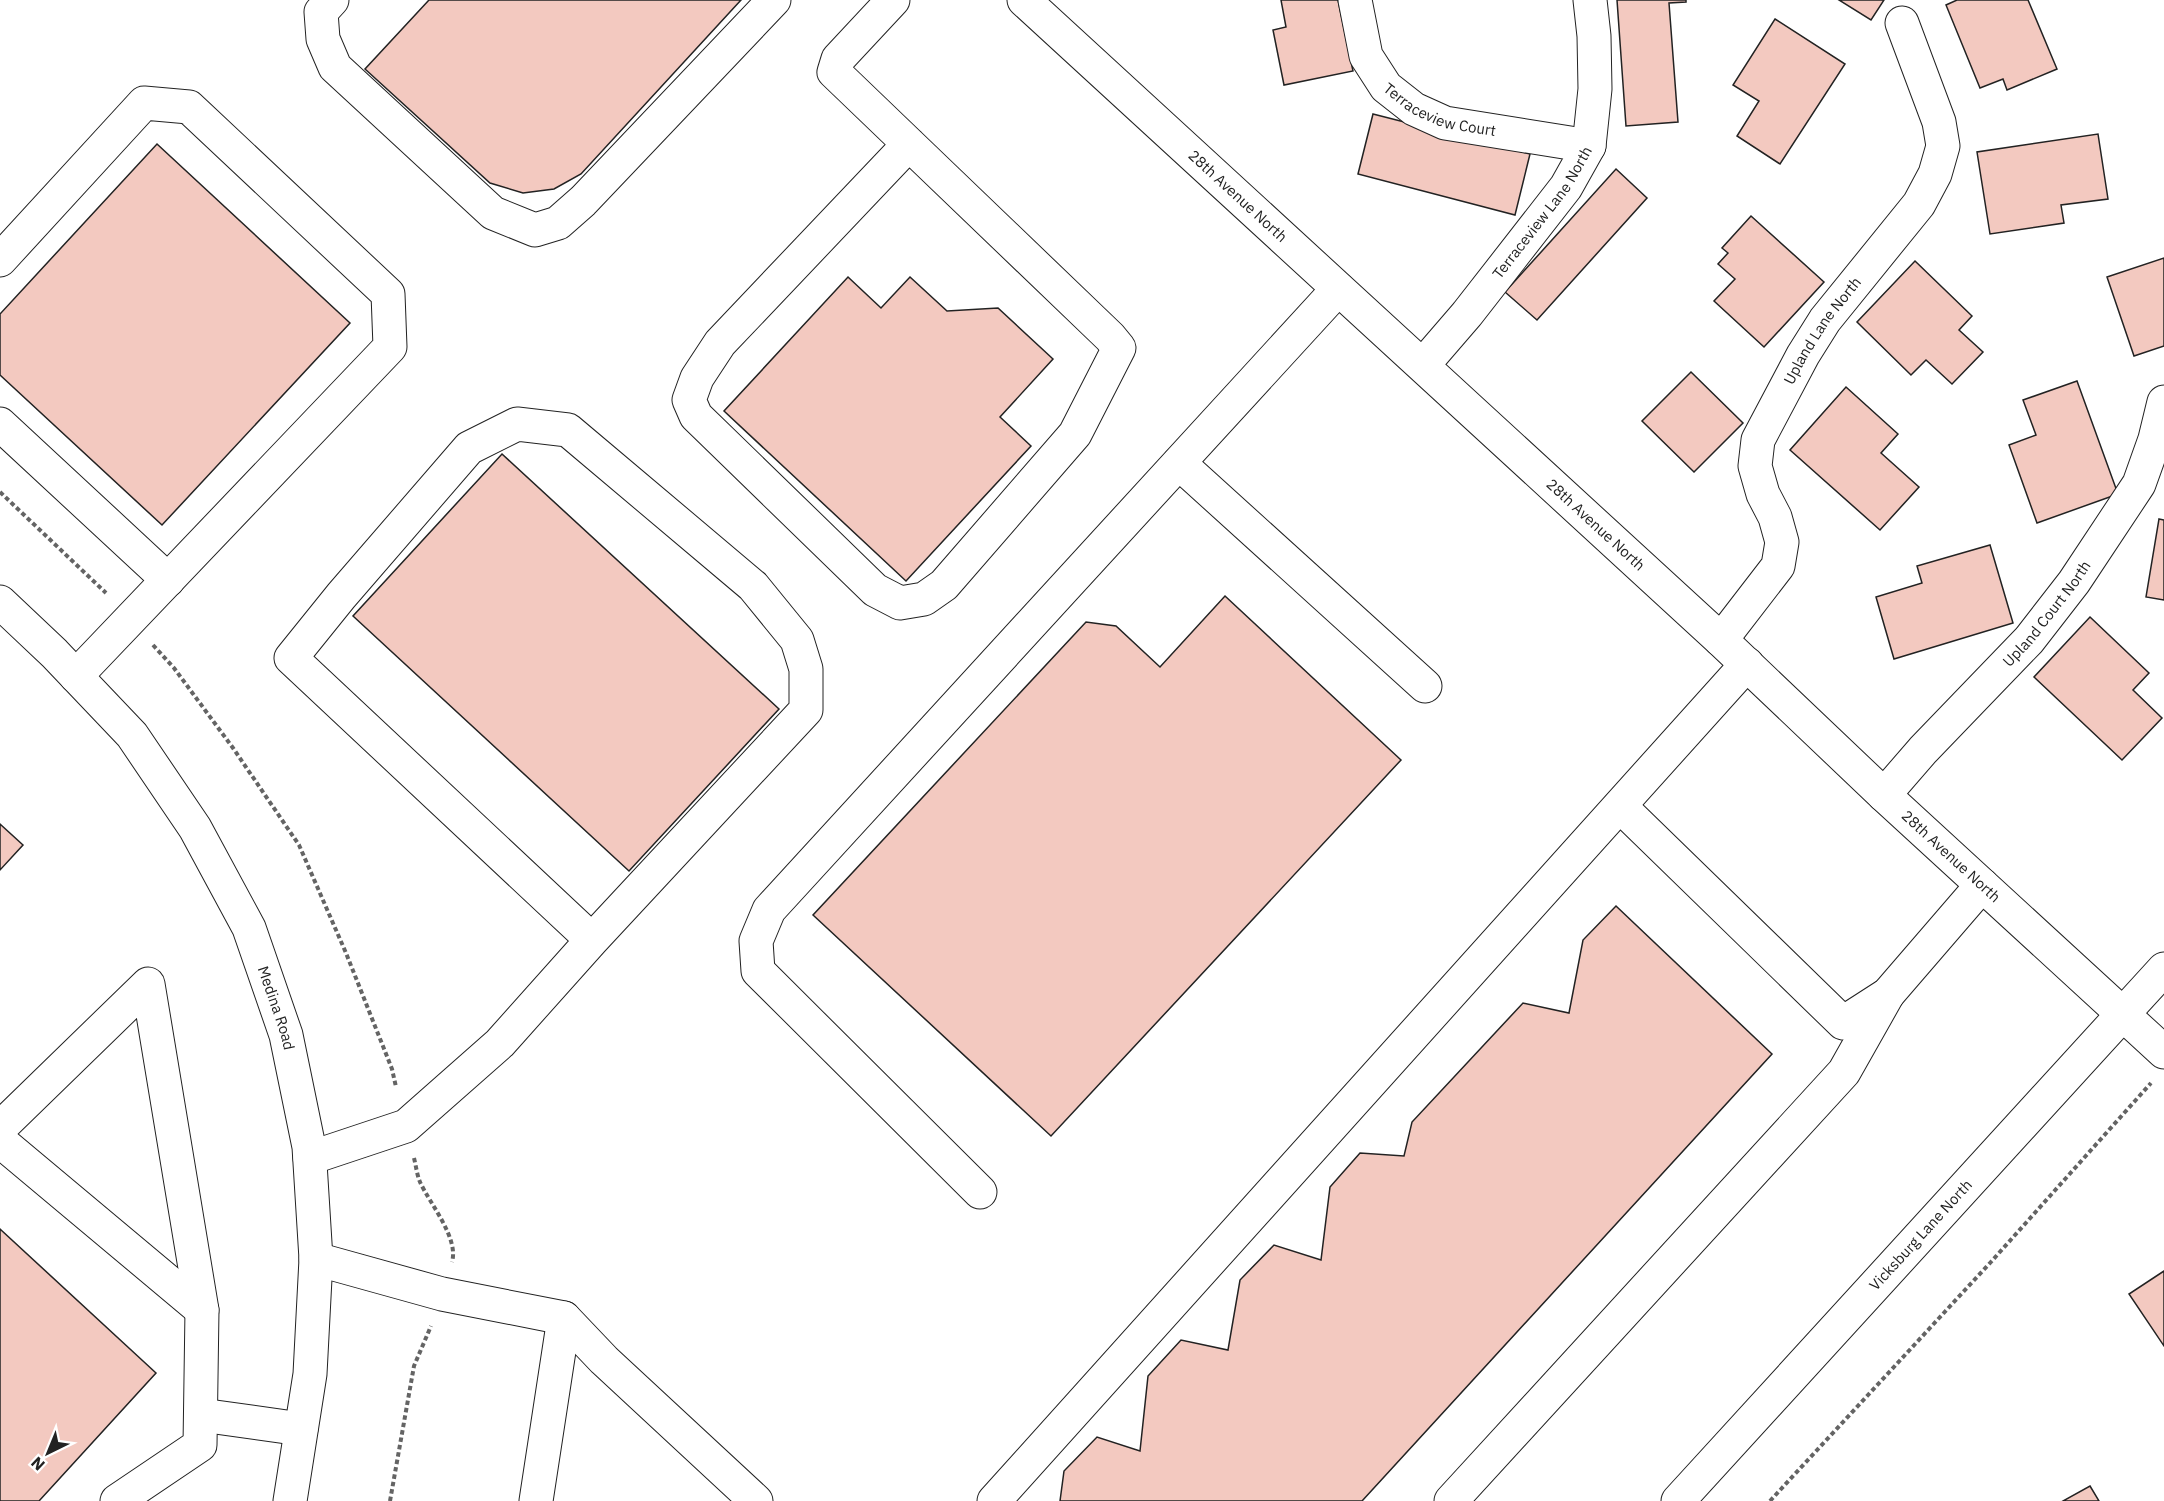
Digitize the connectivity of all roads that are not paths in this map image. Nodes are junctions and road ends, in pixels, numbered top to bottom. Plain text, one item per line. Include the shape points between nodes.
1 (332, 0) edge
2 (774, 0) edge
3 (893, 0) edge
4 (1024, 0) edge
5 (1355, 0) edge
6 (1590, 0) edge
7 (1902, 23) dead end
8 (909, 144) junction
9 (1588, 146) junction
10 (0, 260) edge
11 (1338, 289) junction
12 (1423, 365) junction
13 (2164, 402) edge
14 (0, 424) edge
15 (1179, 463) junction
16 (168, 580) junction
17 (0, 602) edge
18 (1721, 640) junction
19 (1747, 664) junction
20 (76, 676) junction
21 (1425, 686) dead end
22 (1884, 795) junction
23 (1620, 806) junction
24 (1982, 885) junction
25 (592, 940) junction
26 (2164, 969) edge
27 (1888, 994) junction
28 (2122, 1014) junction
29 (2161, 1064) edge
30 (0, 1128) edge
31 (0, 1141) edge
32 (310, 1158) junction
33 (980, 1192) dead end
34 (316, 1259) junction
35 (202, 1310) junction
36 (564, 1318) junction
37 (201, 1415) junction
38 (301, 1429) junction
39 (152, 1489) edge
40 (117, 1501) edge
41 (290, 1501) edge
42 (536, 1501) edge
43 (756, 1501) edge
44 (994, 1501) edge
45 (1451, 1501) edge
46 (1678, 1501) edge

1 - 2 street via 321,12 323,39 335,67 493,213 535,230 558,224 583,201
3 - 8 street via 838,59 834,72
4 - 11 street, 28th Avenue North
5 - 9 street, Terraceview Court via 1366,56 1386,87 1414,110 1445,123
6 - 9 street, Terraceview Lane North via 1595,89
7 - 18 street, Upland Lane North via 1939,122 1943,146 1935,174 1919,204 1825,320 1758,440 1755,466 1782,542 1778,566
8 - 8 street via 1119,348 1075,435 944,585 924,599 900,603 875,590 850,566 696,416 689,400 697,378 720,343
9 - 12 street, Terraceview Lane North via 1566,187
10 - 16 street via 144,103 189,107 388,294 390,347
11 - 12 street, 28th Avenue North
11 - 15 street
12 - 18 street, 28th Avenue North
13 - 22 street, Upland Court North via 2139,484 2073,582 2029,640
14 - 16 street
15 - 21 street
15 - 33 street via 769,910 756,941 758,971
16 - 20 street
17 - 20 street, Medina Road
18 - 19 street, 28th Avenue North
19 - 22 street, 28th Avenue North
19 - 23 street
20 - 32 street, Medina Road via 132,735 195,828 249,928 286,1035
22 - 24 street, 28th Avenue North
23 - 27 street via 1843,1023
23 - 44 street
24 - 27 street
24 - 28 street, 28th Avenue North
25 - 25 street via 806,710 806,669 797,640 753,586 718,556 568,430 517,424 469,448 291,658
25 - 32 street via 500,1043 406,1126
26 - 28 street, Vicksburg Lane North
27 - 45 street via 1844,1072
28 - 29 street, 28th Avenue North
28 - 46 street, Vicksburg Lane North
30 - 35 street via 148,984
31 - 35 street
32 - 34 street, Medina Road
34 - 36 street via 464,1299
34 - 38 street, Medina Road via 310,1374
35 - 37 street
36 - 42 street
36 - 43 street
37 - 38 street
37 - 39 street via 200,1444
38 - 41 street, Medina Road
39 - 40 street

